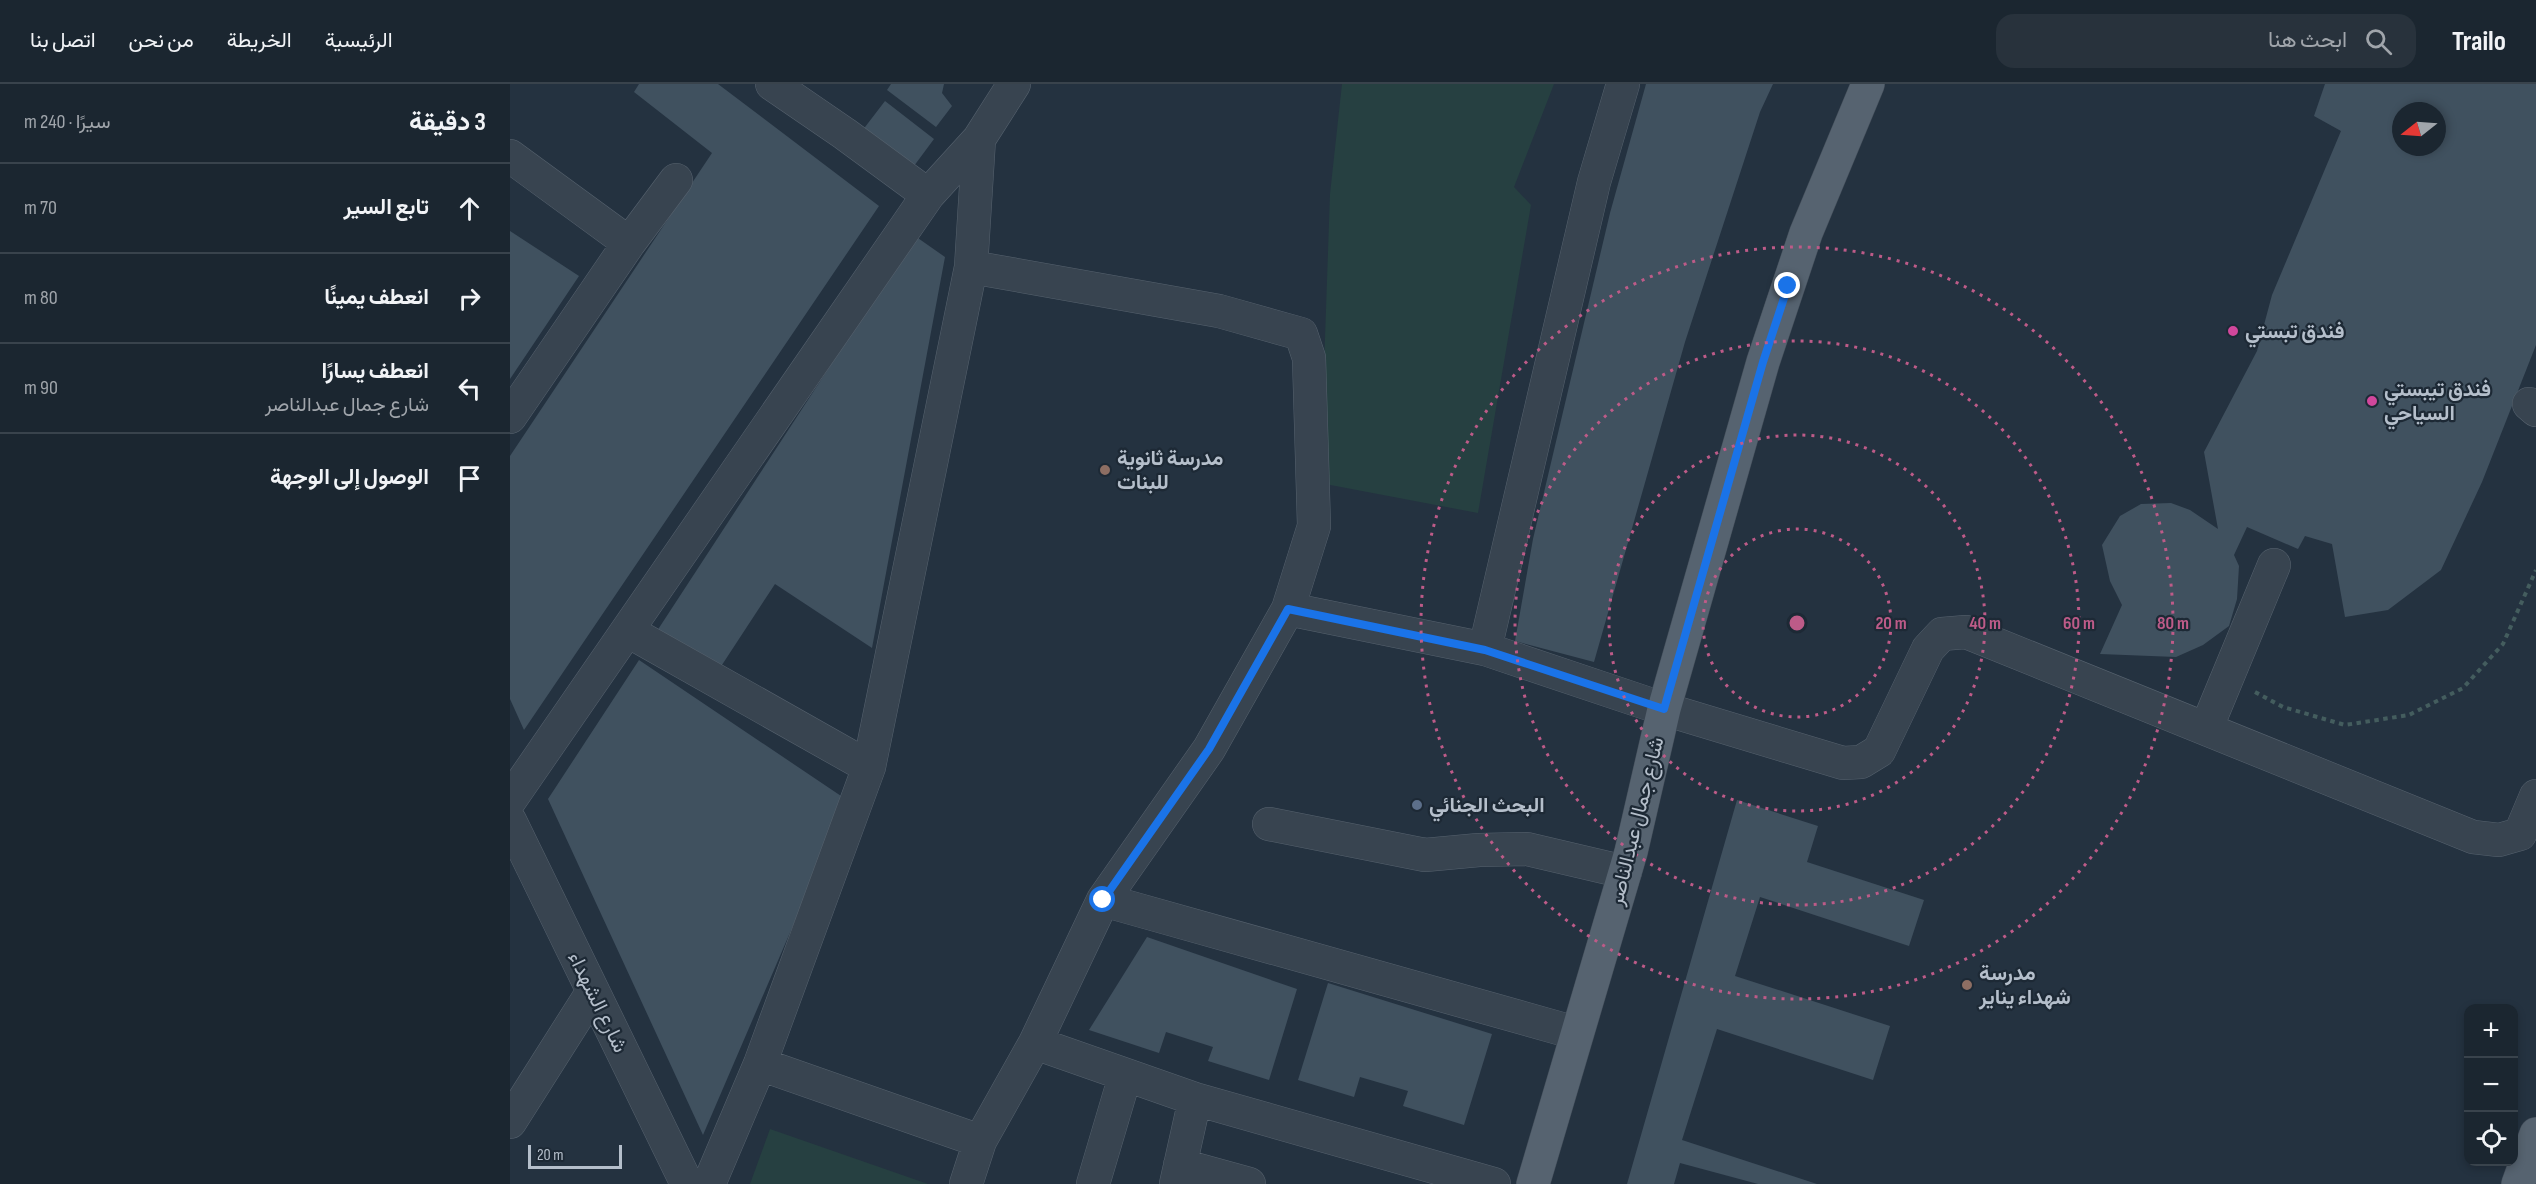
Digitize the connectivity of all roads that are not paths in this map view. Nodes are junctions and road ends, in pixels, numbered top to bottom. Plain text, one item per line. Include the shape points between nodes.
1 (771, 84) edge
2 (1014, 84) edge
3 (1623, 84) edge
4 (1868, 84) edge
5 (979, 139) junction
6 (510, 156) edge
7 (676, 180) dead end
8 (928, 195) junction
9 (629, 243) junction
10 (971, 267) junction
11 (510, 417) edge
12 (2274, 565) dead end
13 (1288, 609) junction
14 (628, 631) junction
15 (1485, 650) junction
16 (1664, 709) junction
17 (2206, 729) junction
18 (869, 767) junction
19 (2536, 796) edge
20 (510, 800) edge
21 (510, 820) edge
22 (1269, 824) dead end
23 (1625, 872) junction
24 (1103, 900) junction
25 (593, 991) junction
26 (1576, 1033) junction
27 (1035, 1043) junction
28 (760, 1064) junction
29 (1125, 1076) junction
30 (1195, 1099) junction
31 (510, 1122) edge
32 (2536, 1134) edge
33 (980, 1141) junction
34 (1178, 1175) edge
35 (1450, 1178) edge
36 (687, 1184) edge
37 (709, 1184) edge
38 (966, 1184) edge
39 (1094, 1184) edge
40 (1248, 1184) edge
41 (1494, 1184) edge
42 (1533, 1184) edge
43 (2518, 1184) edge

1 - 8 street
2 - 5 street
3 - 15 street via 1594,182
4 - 16 main road, شارع جمال عبدالناصر via 1806,233 1763,362
5 - 8 street
5 - 10 street
6 - 9 street
7 - 9 street
8 - 14 street
9 - 11 street
10 - 13 street via 1219,311 1301,334 1309,358 1314,526
10 - 18 street
12 - 17 street
13 - 15 street
13 - 24 street via 1209,749
14 - 18 street
14 - 20 street
15 - 16 street
16 - 17 street via 1843,763 1862,762 1879,752 1928,649 1942,634 1966,632
16 - 23 main road, شارع جمال عبدالناصر
17 - 19 street via 2473,837 2499,840 2520,834
18 - 28 street
21 - 25 street, شارع الشهداء
22 - 23 street via 1425,855 1527,849
23 - 26 main road, شارع جمال عبدالناصر
24 - 26 street
24 - 27 street
25 - 31 street
25 - 36 street, شارع الشهداء
26 - 42 main road, شارع جمال عبدالناصر
27 - 29 street
27 - 33 street
28 - 33 street
28 - 37 street
29 - 30 street
29 - 39 street
30 - 34 street
30 - 35 street
32 - 43 main road
33 - 38 street
34 - 40 street
35 - 41 street

